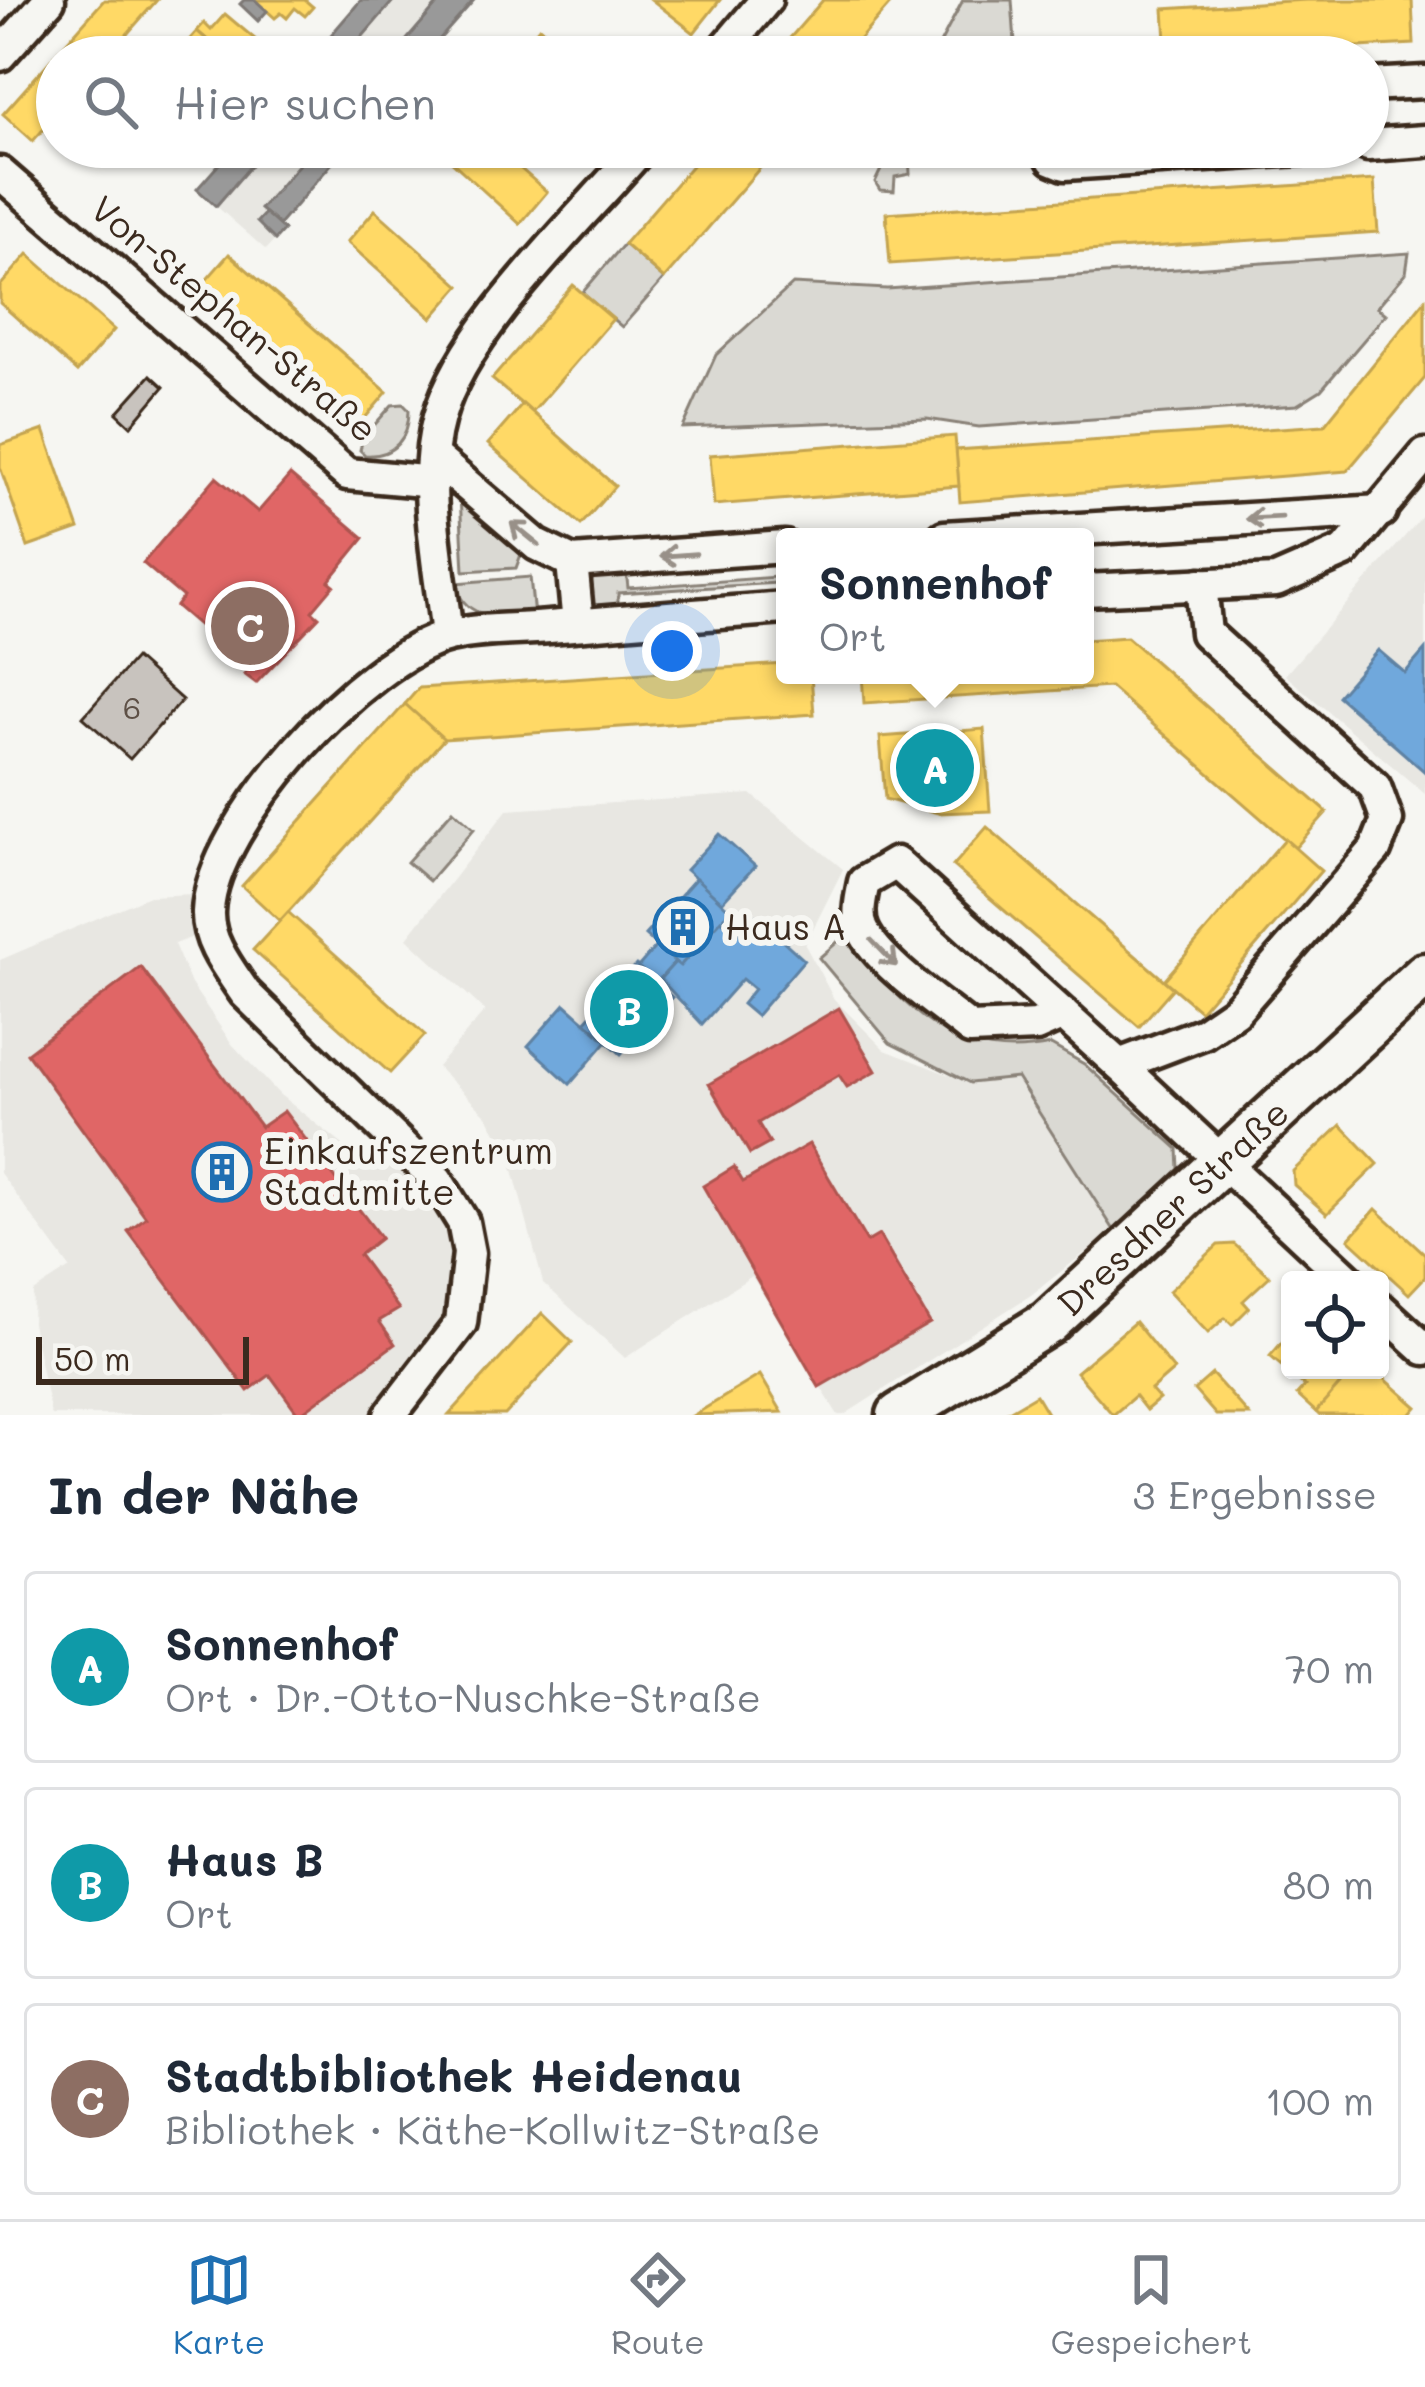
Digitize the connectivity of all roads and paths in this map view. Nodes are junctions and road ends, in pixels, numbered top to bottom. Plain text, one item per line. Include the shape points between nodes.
1 (49, 0) edge
2 (766, 0) edge
3 (736, 36) edge
4 (0, 56) edge
5 (1425, 82) edge
6 (1389, 84) edge
7 (1425, 141) edge
8 (1389, 144) edge
9 (625, 168) edge
10 (0, 173) edge
11 (1425, 455) edge
12 (434, 469) junction
13 (1381, 512) junction
14 (1094, 528) edge
15 (776, 548) edge
16 (572, 562) junction
17 (1201, 584) junction
18 (1094, 590) edge
19 (776, 609) edge
20 (578, 624) junction
21 (447, 636) junction
22 (1425, 975) edge
23 (1063, 1014) junction
24 (1119, 1065) junction
25 (1223, 1165) junction
26 (1339, 1271) edge
27 (1389, 1316) edge
28 (1425, 1349) edge
29 (390, 1415) edge
30 (899, 1415) edge

1 - 4 street
2 - 3 street
5 - 6 street
7 - 8 street
9 - 12 street via 484,330 454,377 438,420
10 - 12 street, Von-Stephan-Straße via 347,474
11 - 13 street
16 -> 12 street
12 - 21 street
13 -> 14 street
13 - 17 street via 1345,551 1276,581
15 -> 16 street
16 - 20 street
17 - 18 street
17 - 24 street via 1206,633 1375,787 1387,820 1375,850 1235,1012
19 - 20 street
20 - 21 street
21 - 29 street via 379,668 324,722 230,837 210,884 208,930 245,993 437,1180 463,1222 469,1253 460,1323
22 - 25 street, Dresdner Straße
23 -> 23 street via 896,863 864,882 862,929 970,1029 1036,1026
23 - 24 street
24 - 25 street
25 - 26 street
25 - 30 street, Dresdner Straße via 1048,1323
27 - 28 street

